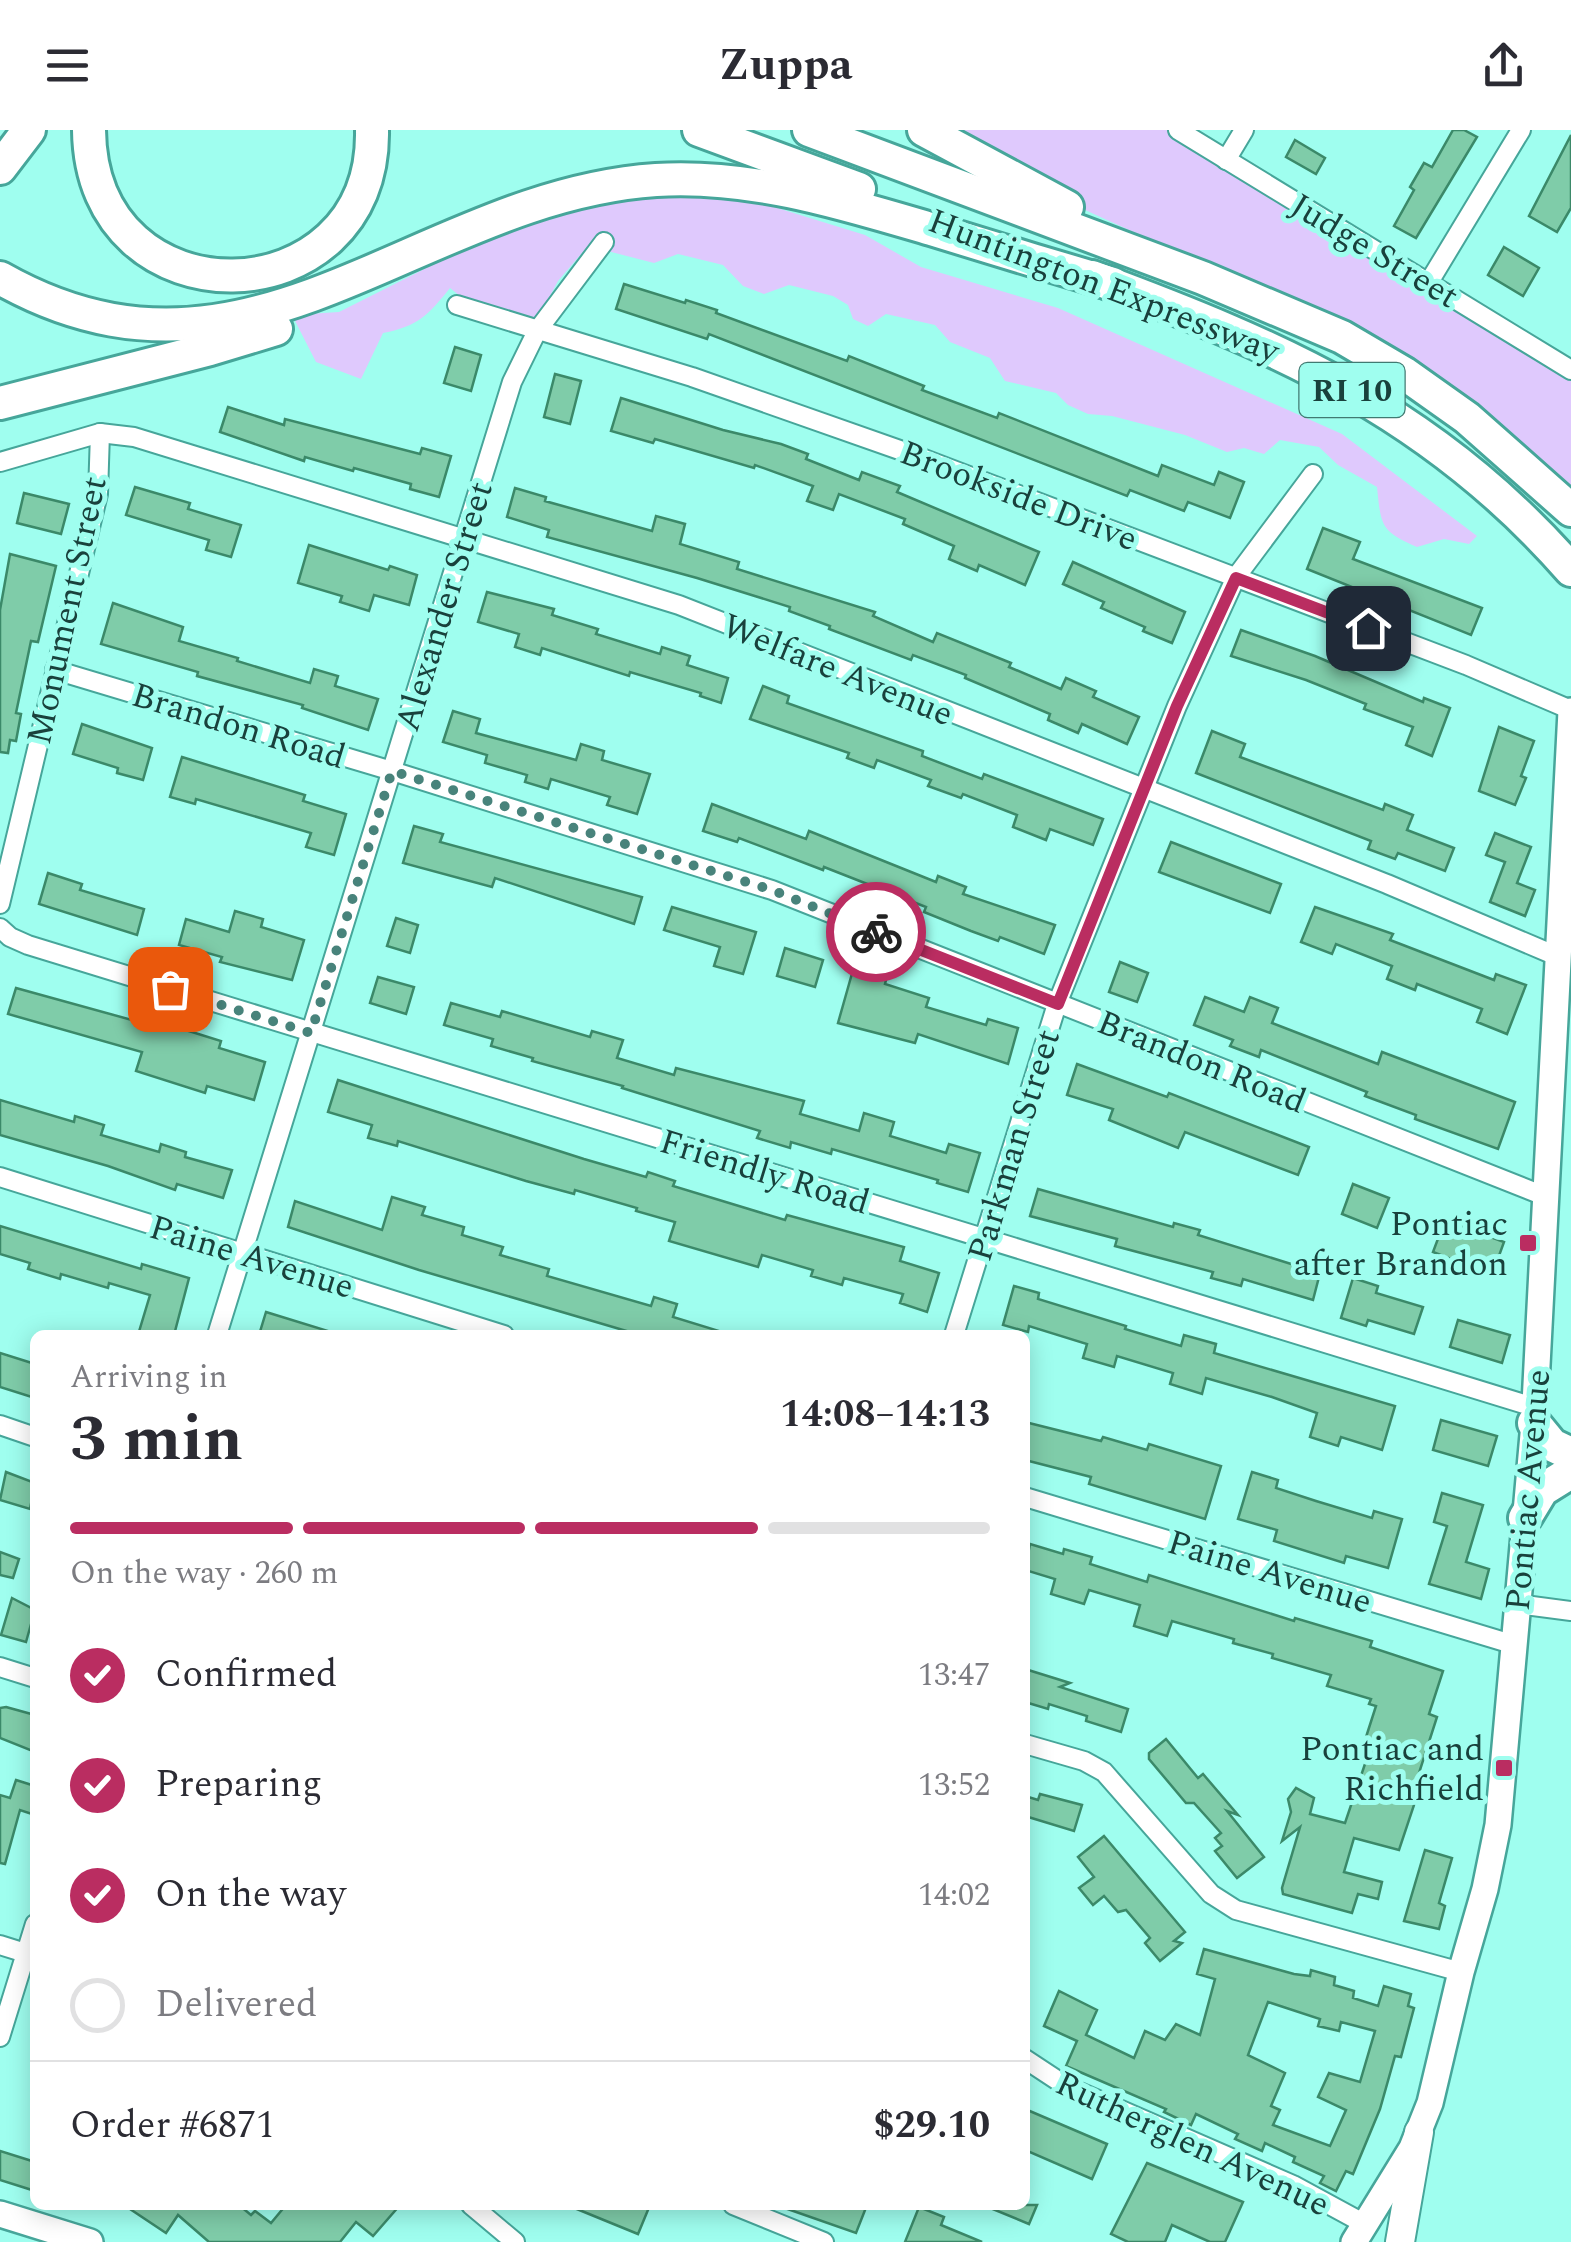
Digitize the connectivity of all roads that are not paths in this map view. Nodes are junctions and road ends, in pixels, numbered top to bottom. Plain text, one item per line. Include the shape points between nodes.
1 (29, 130) edge
2 (89, 130) edge
3 (372, 130) edge
4 (699, 130) edge
5 (809, 130) edge
6 (924, 130) edge
7 (1178, 130) edge
8 (1244, 130) edge
9 (1521, 130) edge
10 (1226, 160) junction
11 (0, 168) edge
12 (510, 211) junction
13 (604, 242) dead end
14 (0, 278) edge
15 (1429, 282) junction
16 (1112, 284) junction
17 (1237, 291) junction
18 (458, 305) dead end
19 (537, 330) junction
20 (1571, 370) edge
21 (0, 403) edge
22 (100, 433) junction
23 (0, 462) edge
24 (1313, 474) dead end
25 (1571, 510) edge
26 (464, 540) junction
27 (1571, 570) edge
28 (1236, 578) junction
29 (55, 670) junction
30 (1571, 710) edge
31 (392, 771) junction
32 (1143, 790) junction
33 (0, 904) edge
34 (0, 928) edge
35 (1560, 957) junction
36 (1058, 1004) junction
37 (311, 1033) junction
38 (0, 1177) edge
39 (1548, 1197) junction
40 (984, 1237) junction
41 (243, 1253) junction
42 (219, 1330) edge
43 (488, 1330) edge
44 (956, 1330) edge
45 (1534, 1415) junction
46 (0, 1425) edge
47 (30, 1435) edge
48 (1571, 1454) edge
49 (1571, 1472) edge
50 (1030, 1499) edge
51 (1525, 1518) junction
52 (1518, 1604) junction
53 (1571, 1611) edge
54 (1515, 1645) junction
55 (0, 1668) edge
56 (30, 1677) edge
57 (1030, 1745) edge
58 (0, 1945) edge
59 (30, 1955) edge
60 (1461, 1972) junction
61 (0, 2037) edge
62 (1030, 2062) edge
63 (1420, 2132) junction
64 (477, 2210) edge
65 (744, 2210) edge
66 (0, 2214) edge
67 (1358, 2233) edge
68 (90, 2242) edge
69 (515, 2242) edge
70 (824, 2242) edge
71 (1400, 2242) edge

1 - 11 highway
2 - 3 highway via 100,192 123,230 173,266 232,277 290,264 337,229 363,187
4 - 16 highway, Huntington Expressway / RI 10
5 - 17 highway, Huntington Expressway / RI 10
6 - 17 highway
7 - 10 street, Judge Street
8 - 10 street
9 - 15 street
10 - 15 street, Judge Street
12 - 14 highway via 306,298 217,322 108,320
12 - 16 highway via 631,182 741,184 866,210
12 - 21 highway via 405,272 290,324
13 - 19 street, Alexander Street
15 - 20 street, Judge Street
16 - 27 highway, Huntington Expressway / RI 10 via 1270,347 1383,409 1475,474
17 - 25 highway, Huntington Expressway / RI 10 via 1307,320 1405,374 1497,441
18 - 19 street, Brookside Drive
19 - 26 street, Alexander Street via 512,382
19 - 28 street, Brookside Drive via 912,454
22 - 23 street
22 - 26 street, Welfare Avenue via 134,437
22 - 29 street, Monument Street via 98,494
24 - 28 street, Parkman Street
26 - 31 street, Alexander Street
26 - 32 street, Welfare Avenue via 679,605
28 - 30 street, Brookside Drive
28 - 32 street, Parkman Street
29 - 31 street, Brandon Road
29 - 33 street, Monument Street
30 - 35 main road, Pontiac Avenue
31 - 36 street, Brandon Road via 772,890
31 - 37 street, Alexander Street
32 - 35 street, Welfare Avenue
32 - 36 street, Parkman Street
34 - 37 street, Friendly Road via 28,945
35 - 39 main road, Pontiac Avenue
36 - 39 street, Brandon Road
36 - 40 street, Parkman Street
37 - 40 street, Friendly Road
37 - 41 street, Alexander Street
38 - 41 street, Paine Avenue
39 - 45 main road, Pontiac Avenue
40 - 44 street, Parkman Street
40 - 45 street, Friendly Road
41 - 42 street, Alexander Street
41 - 43 street, Paine Avenue
45 - 48 highway via 1552,1445
45 - 51 main road, Pontiac Avenue
46 - 47 street
49 - 51 highway via 1542,1490
50 - 54 street, Paine Avenue
51 - 52 main road, Pontiac Avenue
52 - 53 street
52 - 54 main road, Pontiac Avenue
54 - 60 main road, Pontiac Avenue via 1498,1825
55 - 56 street
57 - 60 street via 1104,1772 1211,1894 1236,1910
58 - 59 street
59 - 61 street
60 - 63 main road, Pontiac Avenue
62 - 67 street, Rutherglen Avenue via 1066,2086 1293,2185
63 - 67 main road, Pontiac Avenue
63 - 71 main road
64 - 69 street
65 - 70 street
66 - 68 main road

